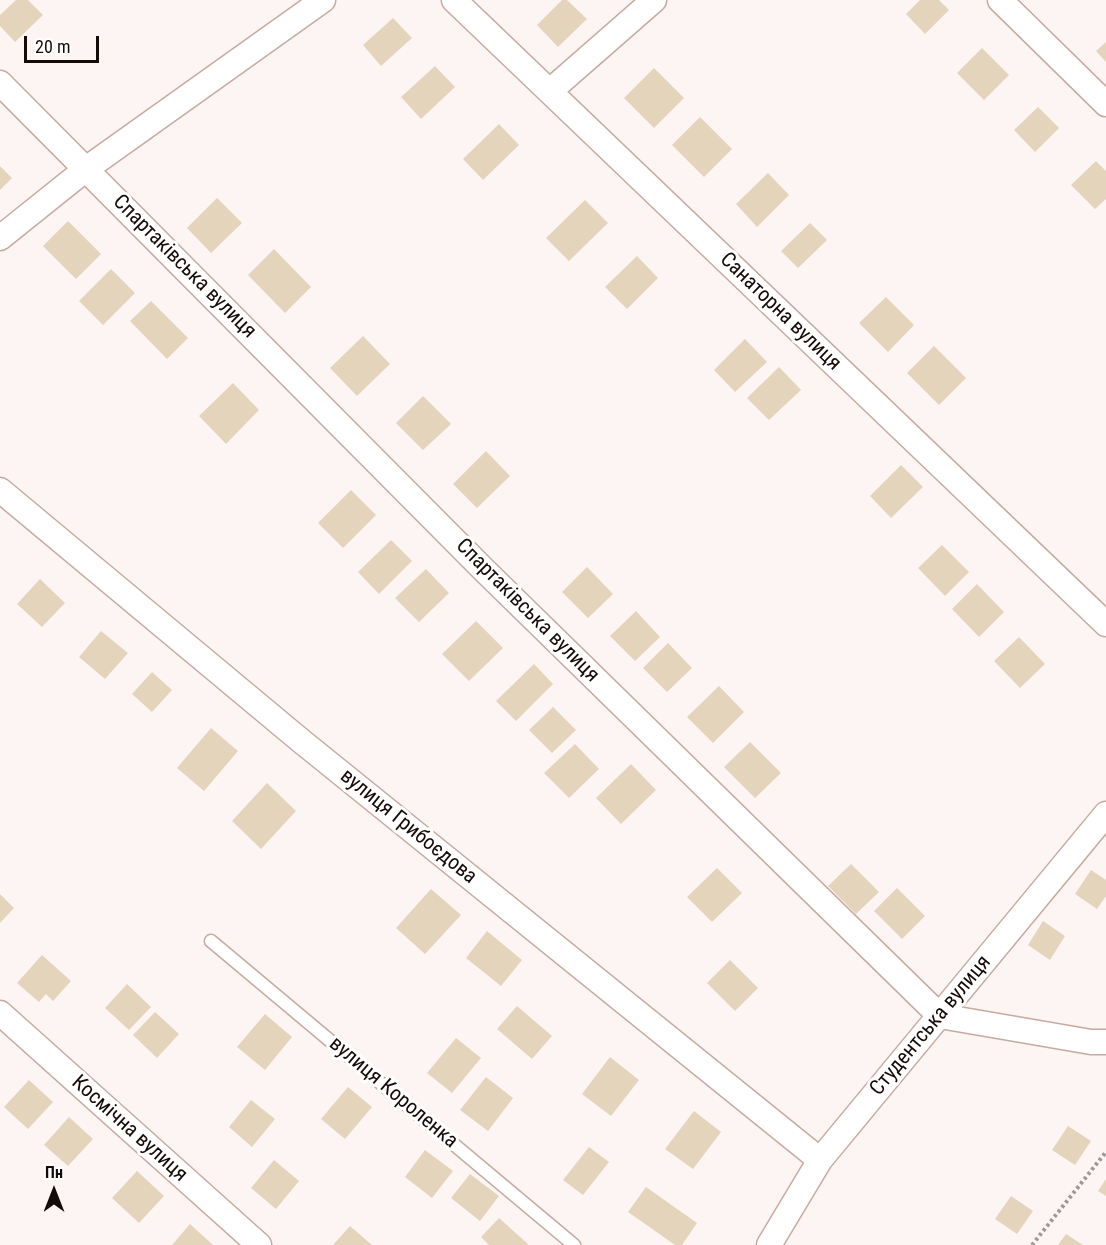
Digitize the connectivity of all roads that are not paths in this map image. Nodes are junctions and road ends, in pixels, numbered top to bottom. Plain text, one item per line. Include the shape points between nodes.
1 (323, 0) edge
2 (454, 0) edge
3 (654, 0) edge
4 (1000, 0) edge
5 (0, 83) edge
6 (550, 91) junction
7 (1106, 104) edge
8 (86, 169) junction
9 (0, 238) edge
10 (0, 490) edge
11 (1106, 624) edge
12 (1106, 814) edge
13 (211, 941) dead end
14 (0, 1013) edge
15 (940, 1016) junction
16 (1106, 1042) edge
17 (820, 1160) junction
18 (259, 1245) edge
19 (574, 1245) edge
20 (769, 1245) edge

1 - 8 street
2 - 6 street, Санаторна вулиця
3 - 6 street
4 - 7 street
5 - 8 street, Спартаківська вулиця
6 - 11 street, Санаторна вулиця
8 - 9 street
8 - 15 street, Спартаківська вулиця via 483,569
10 - 17 street, вулиця Грибоєдова via 310,748
12 - 15 street, Студентська вулиця
13 - 19 lane, вулиця Короленка
14 - 18 street, Космічна вулиця
15 - 16 street
15 - 17 street, Студентська вулиця
17 - 20 street, Студентська вулиця

